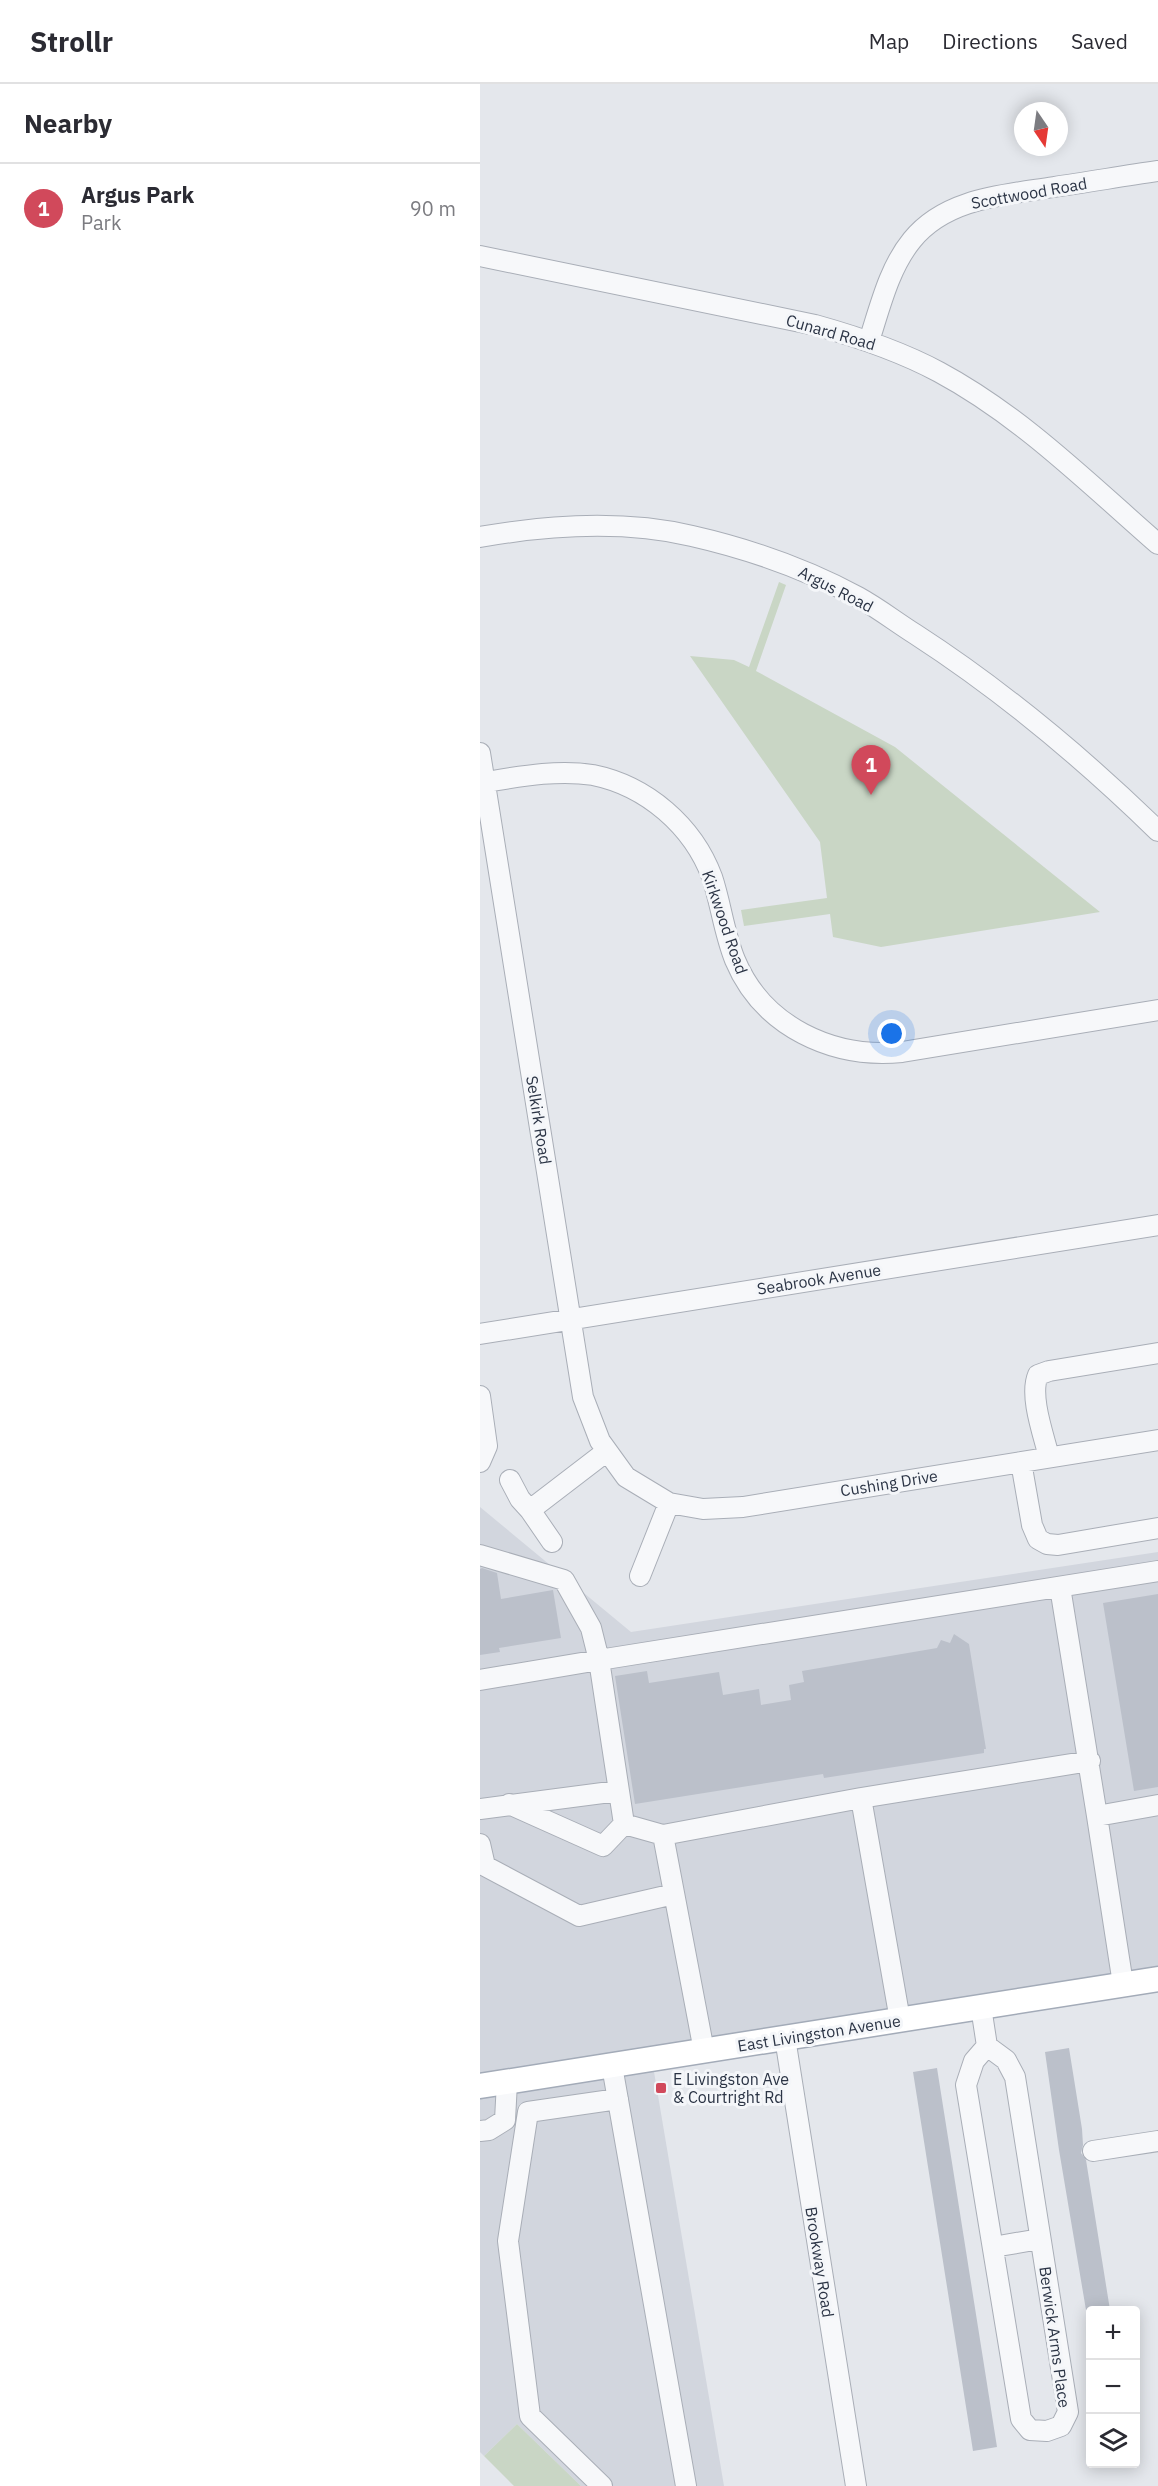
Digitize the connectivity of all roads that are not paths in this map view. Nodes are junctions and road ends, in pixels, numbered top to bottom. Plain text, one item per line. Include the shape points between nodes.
1 (1158, 171) edge
2 (480, 256) edge
3 (869, 341) junction
4 (480, 537) edge
5 (1158, 544) edge
6 (480, 753) edge
7 (482, 783) edge
8 (1158, 831) edge
9 (1158, 1010) edge
10 (1158, 1225) edge
11 (570, 1319) junction
12 (480, 1334) edge
13 (1158, 1353) edge
14 (480, 1396) edge
15 (1158, 1440) edge
16 (607, 1451) junction
17 (1049, 1457) junction
18 (480, 1462) edge
19 (1021, 1462) junction
20 (626, 1477) joint
21 (510, 1480) dead end
22 (669, 1503) junction
23 (530, 1510) junction
24 (1158, 1528) edge
25 (552, 1542) dead end
26 (480, 1555) edge
27 (1158, 1571) edge
28 (640, 1576) dead end
29 (1060, 1587) junction
30 (599, 1660) junction
31 (480, 1680) edge
32 (1090, 1761) junction
33 (618, 1791) junction
34 (861, 1798) junction
35 (509, 1804) junction
36 (1158, 1805) edge
37 (480, 1809) edge
38 (1097, 1816) junction
39 (624, 1824) junction
40 (663, 1835) junction
41 (480, 1844) edge
42 (674, 1894) junction
43 (1158, 1979) edge
44 (1123, 1984) junction
45 (981, 2007) junction
46 (900, 2020) junction
47 (785, 2038) junction
48 (987, 2046) junction
49 (704, 2051) junction
50 (612, 2066) junction
51 (507, 2082) junction
52 (480, 2086) edge
53 (618, 2099) junction
54 (480, 2131) edge
55 (1158, 2141) edge
56 (1093, 2151) dead end
57 (1040, 2239) junction
58 (993, 2247) junction
59 (602, 2486) edge
60 (686, 2486) edge
61 (856, 2486) edge

1 - 3 street, Scottwood Road via 981,199 943,214 912,240 899,260
2 - 3 street, Cunard Road via 815,325
3 - 5 street, Cunard Road via 938,371 987,400 1029,431
4 - 8 street, Argus Road via 558,527 647,529 691,535 778,561 859,597 968,669 1070,750
6 - 7 street, Selkirk Road
7 - 9 street, Kirkwood Road via 552,773 593,775 631,787 665,809 693,839 712,877 736,961 756,995 785,1024 831,1046 880,1054 902,1052
7 - 11 street, Selkirk Road
10 - 11 street, Seabrook Avenue
11 - 12 street, Seabrook Avenue
11 - 16 street, Selkirk Road via 583,1397
13 - 17 street via 1038,1375 1034,1384
14 - 18 street via 487,1446
15 - 17 street, Cushing Drive
16 - 20 street, Selkirk Road
16 - 23 street
17 - 19 street, Cushing Drive
19 - 22 street, Cushing Drive via 743,1507 703,1509
19 - 24 street via 1032,1525 1038,1539 1047,1544
20 - 22 street, Cushing Drive
21 - 23 street
22 - 28 street
23 - 25 street
26 - 30 street via 564,1580 591,1628
27 - 29 street
29 - 30 street
29 - 32 street
30 - 31 street
30 - 33 street
32 - 34 street
32 - 38 street
33 - 35 street
33 - 39 street
34 - 40 street
34 - 46 street
35 - 37 street
35 - 39 street via 603,1846
36 - 38 street
38 - 44 street
39 - 40 street
40 - 42 street
41 - 42 street via 484,1866 579,1916
42 - 49 street
43 - 44 main road, East Livingston Avenue
44 - 45 main road, East Livingston Avenue
45 - 46 main road, East Livingston Avenue
45 - 48 street
46 - 47 main road, East Livingston Avenue
47 - 49 main road, East Livingston Avenue
47 - 61 street, Brookway Road
48 - 57 street, Berwick Arms Place via 1006,2060 1015,2077
48 - 58 street, Berwick Arms Place via 974,2061 966,2085
49 - 50 main road, East Livingston Avenue
50 - 51 main road, East Livingston Avenue
50 - 53 street
51 - 52 main road, East Livingston Avenue
51 - 54 street via 505,2120
53 - 59 street via 528,2112 508,2241 530,2416
53 - 60 street
55 - 56 street
57 - 58 street
57 - 58 street, Berwick Arms Place via 1068,2412 1061,2426 1047,2431 1030,2430 1021,2419

